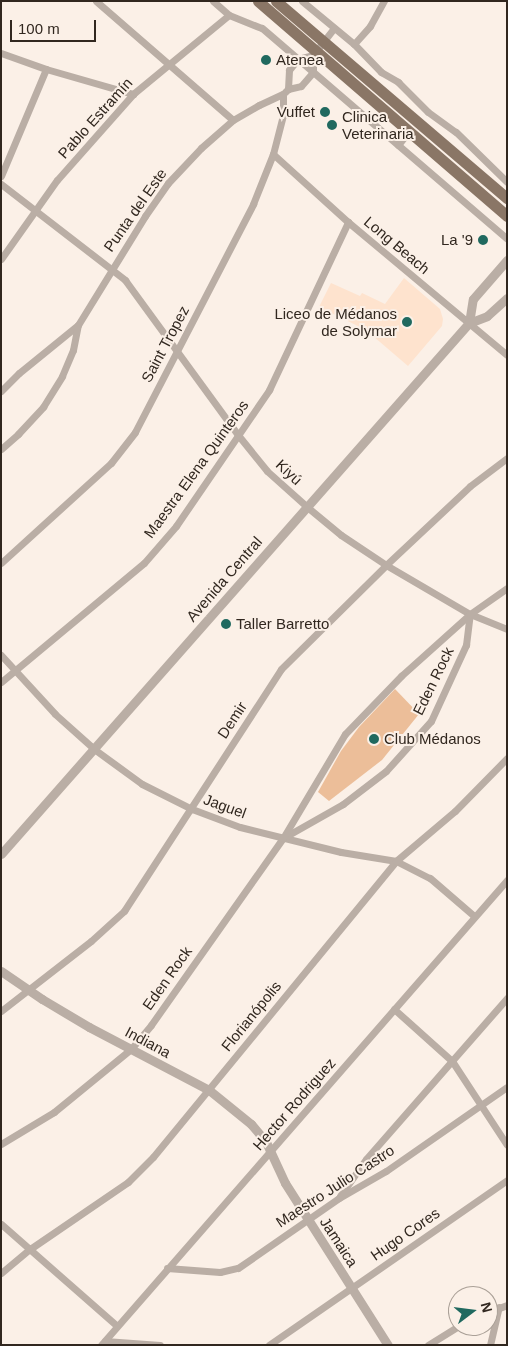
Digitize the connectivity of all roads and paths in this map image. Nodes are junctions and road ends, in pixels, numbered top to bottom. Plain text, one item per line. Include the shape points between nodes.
1 (96, 1) edge
2 (213, 1) edge
3 (258, 1) edge
4 (276, 1) edge
5 (302, 1) edge
6 (384, 1) edge
7 (230, 16) junction
8 (334, 28) junction
9 (324, 42) junction
10 (354, 44) junction
11 (1, 53) edge
12 (315, 54) junction
13 (298, 59) junction
14 (168, 64) junction
15 (46, 69) junction
16 (312, 72) junction
17 (285, 92) junction
18 (133, 94) junction
19 (233, 120) junction
20 (409, 131) junction
21 (398, 145) junction
22 (273, 154) junction
23 (1, 176) edge
24 (507, 182) edge
25 (1, 184) edge
26 (507, 198) edge
27 (35, 210) junction
28 (507, 216) edge
29 (348, 222) junction
30 (507, 239) edge
31 (1, 259) edge
32 (507, 260) edge
33 (111, 269) junction
34 (507, 298) edge
35 (469, 322) junction
36 (78, 324) junction
37 (178, 351) junction
38 (507, 355) edge
39 (1, 391) edge
40 (238, 435) junction
41 (1, 449) edge
42 (507, 458) edge
43 (306, 506) junction
44 (1, 563) edge
45 (386, 565) junction
46 (507, 588) edge
47 (470, 614) junction
48 (507, 629) edge
49 (1, 655) edge
50 (13, 671) junction
51 (1, 682) edge
52 (94, 749) junction
53 (507, 758) edge
54 (192, 809) junction
55 (283, 838) junction
56 (1, 854) edge
57 (396, 861) junction
58 (507, 880) edge
59 (498, 890) junction
60 (507, 894) edge
61 (474, 916) junction
62 (1, 971) edge
63 (27, 989) junction
64 (507, 998) edge
65 (394, 1009) junction
66 (1, 1011) edge
67 (131, 1049) junction
68 (452, 1061) junction
69 (507, 1087) edge
70 (209, 1090) junction
71 (482, 1104) junction
72 (1, 1144) edge
73 (507, 1145) edge
74 (271, 1152) junction
75 (507, 1180) edge
76 (339, 1198) junction
77 (308, 1220) junction
78 (1, 1224) edge
79 (30, 1249) junction
80 (167, 1268) junction
81 (1, 1274) edge
82 (352, 1288) junction
83 (507, 1305) edge
84 (499, 1307) joint
85 (117, 1326) junction
86 (448, 1333) edge
87 (103, 1343) edge
88 (160, 1345) edge
89 (269, 1345) edge
90 (388, 1345) edge
91 (428, 1345) edge
92 (490, 1345) edge

1 - 14 street
2 - 7 street
3 - 12 main road
4 - 9 main road
5 - 8 street
6 - 10 street via 370,26
7 - 13 street via 262,28
7 - 14 street, Pablo Estramín
8 - 9 street
8 - 10 street
9 - 12 street
9 - 26 main road
10 - 24 street via 381,72 398,82 428,112 456,132
11 - 15 street
12 - 13 street
12 - 16 street
12 - 20 main road
13 - 16 street
13 - 17 street, Saint Tropez via 289,70
14 - 18 street, Pablo Estramín
14 - 19 street
15 - 18 street
15 - 23 street
16 - 17 street, Punta del Este via 301,86
16 - 21 street
17 - 19 street, Punta del Este
17 - 22 street, Saint Tropez
18 - 27 street, Pablo Estramín via 57,180
19 - 33 street, Punta del Este via 200,148 168,184
20 - 21 street
20 - 28 main road
21 - 30 street
22 - 29 street, Long Beach
22 - 37 street, Saint Tropez via 253,204
25 - 27 street, Kiyú
27 - 31 street, Pablo Estramín
27 - 33 street, Kiyú
29 - 35 street, Long Beach
29 - 40 street, Maestra Elena Quinteros via 269,390
32 - 35 street, Avenida Central via 473,299
33 - 36 street, Punta del Este
33 - 37 street, Kiyú via 125,280
34 - 35 street, Avenida Central via 487,316
35 - 38 street, Long Beach
35 - 43 street, Avenida Central
36 - 39 street, Punta del Este
36 - 41 street, Punta del Este via 62,376 48,399
37 - 40 street, Kiyú
37 - 44 street, Saint Tropez via 135,432 111,463
40 - 43 street, Kiyú via 267,471
40 - 50 street, Maestra Elena Quinteros via 176,526 144,563
42 - 45 street, Demir via 470,486
43 - 45 street, Kiyú via 340,535
43 - 52 street, Avenida Central
45 - 47 street, Kiyú
45 - 54 street, Demir via 281,669
46 - 47 street, Eden Rock
47 - 48 street, Kiyú
47 - 55 street, Eden Rock via 401,676 345,734
47 - 55 street, Eden Rock via 466,645 431,721 386,771 343,804
49 - 50 street, Jaguel
50 - 51 street, Maestra Elena Quinteros
50 - 52 street, Jaguel
52 - 54 street, Jaguel via 142,784
52 - 56 street, Avenida Central
53 - 57 street, Florianópolis via 455,811
54 - 55 street, Jaguel via 240,827
54 - 63 street, Demir via 124,911 91,941
55 - 57 street, Jaguel
55 - 67 street, Eden Rock
57 - 61 street, Jaguel via 430,878
57 - 70 street, Florianópolis
58 - 59 street, Hector Rodriguez
59 - 60 street
59 - 61 street, Hector Rodriguez
61 - 65 street, Hector Rodriguez
62 - 63 street, Indiana
63 - 66 street, Demir
63 - 67 street, Indiana
64 - 68 street
65 - 68 street
65 - 74 street, Hector Rodriguez
67 - 70 street, Indiana
67 - 72 street, Eden Rock via 54,1112
68 - 71 street
68 - 76 street via 366,1159
69 - 71 street, Maestro Julio Castro
70 - 74 street, Indiana via 251,1124
70 - 79 street, Florianópolis via 128,1182
71 - 73 street
71 - 76 street, Maestro Julio Castro via 386,1171
74 - 77 street, Jamaica via 285,1183
74 - 80 street, Hector Rodriguez
75 - 82 street, Hugo Cores
76 - 77 street, Maestro Julio Castro
77 - 80 street, Maestro Julio Castro via 238,1268 220,1272
77 - 82 street, Jamaica
78 - 79 street
79 - 81 street, Florianópolis
79 - 85 street
80 - 85 street, Hector Rodriguez
82 - 89 street, Hugo Cores
82 - 90 street, Jamaica
83 - 84 street
84 - 92 street
85 - 87 street, Hector Rodriguez
86 - 91 street
87 - 88 street

